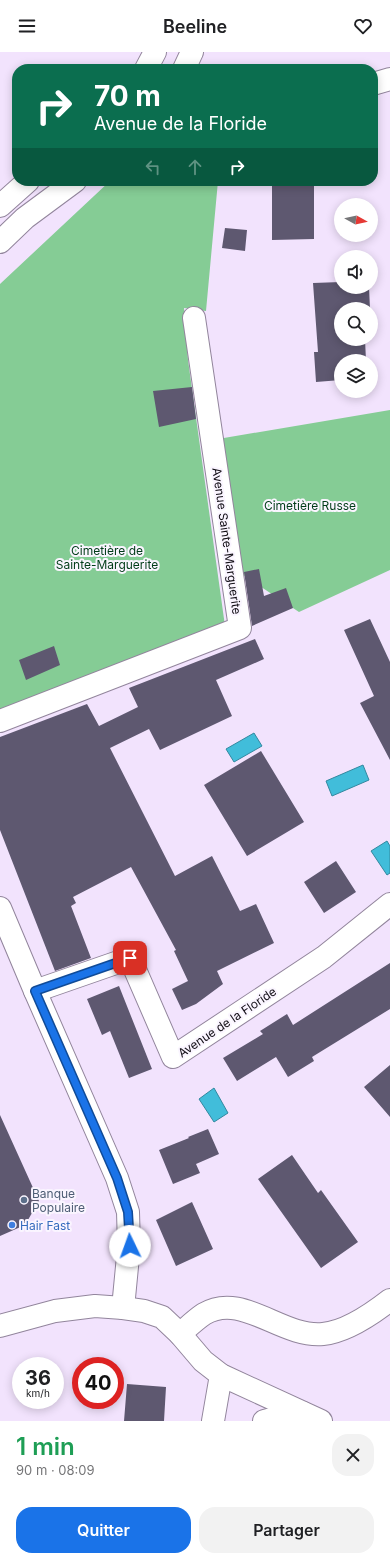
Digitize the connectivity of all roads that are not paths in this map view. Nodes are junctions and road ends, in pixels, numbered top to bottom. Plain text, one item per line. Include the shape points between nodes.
1 (155, 52) edge
2 (192, 52) edge
3 (149, 64) edge
4 (186, 64) edge
5 (390, 80) edge
6 (378, 83) edge
7 (22, 186) edge
8 (67, 186) edge
9 (0, 206) edge
10 (0, 242) edge
11 (194, 318) dead end
12 (0, 721) edge
13 (390, 904) edge
14 (0, 908) edge
15 (35, 991) junction
16 (390, 1300) edge
17 (124, 1308) junction
18 (0, 1326) edge
19 (180, 1334) junction
20 (221, 1375) junction
21 (312, 1417) edge
22 (213, 1421) edge
23 (264, 1421) edge

1 - 3 street
2 - 4 street
5 - 6 street
7 - 9 street
8 - 10 street via 25,218
11 - 12 street, Avenue Sainte-Marguerite via 240,628
13 - 15 street, Avenue de la Floride via 324,957 173,1058 130,958
14 - 15 street
15 - 17 street via 117,1178 128,1212 130,1246
16 - 19 street via 376,1311 339,1331 322,1334 282,1327 236,1308 222,1308 205,1314
17 - 18 street via 95,1306 68,1309
17 - 19 street via 162,1317
19 - 20 street via 203,1361
20 - 21 street
20 - 22 street
21 - 23 street via 282,1416

